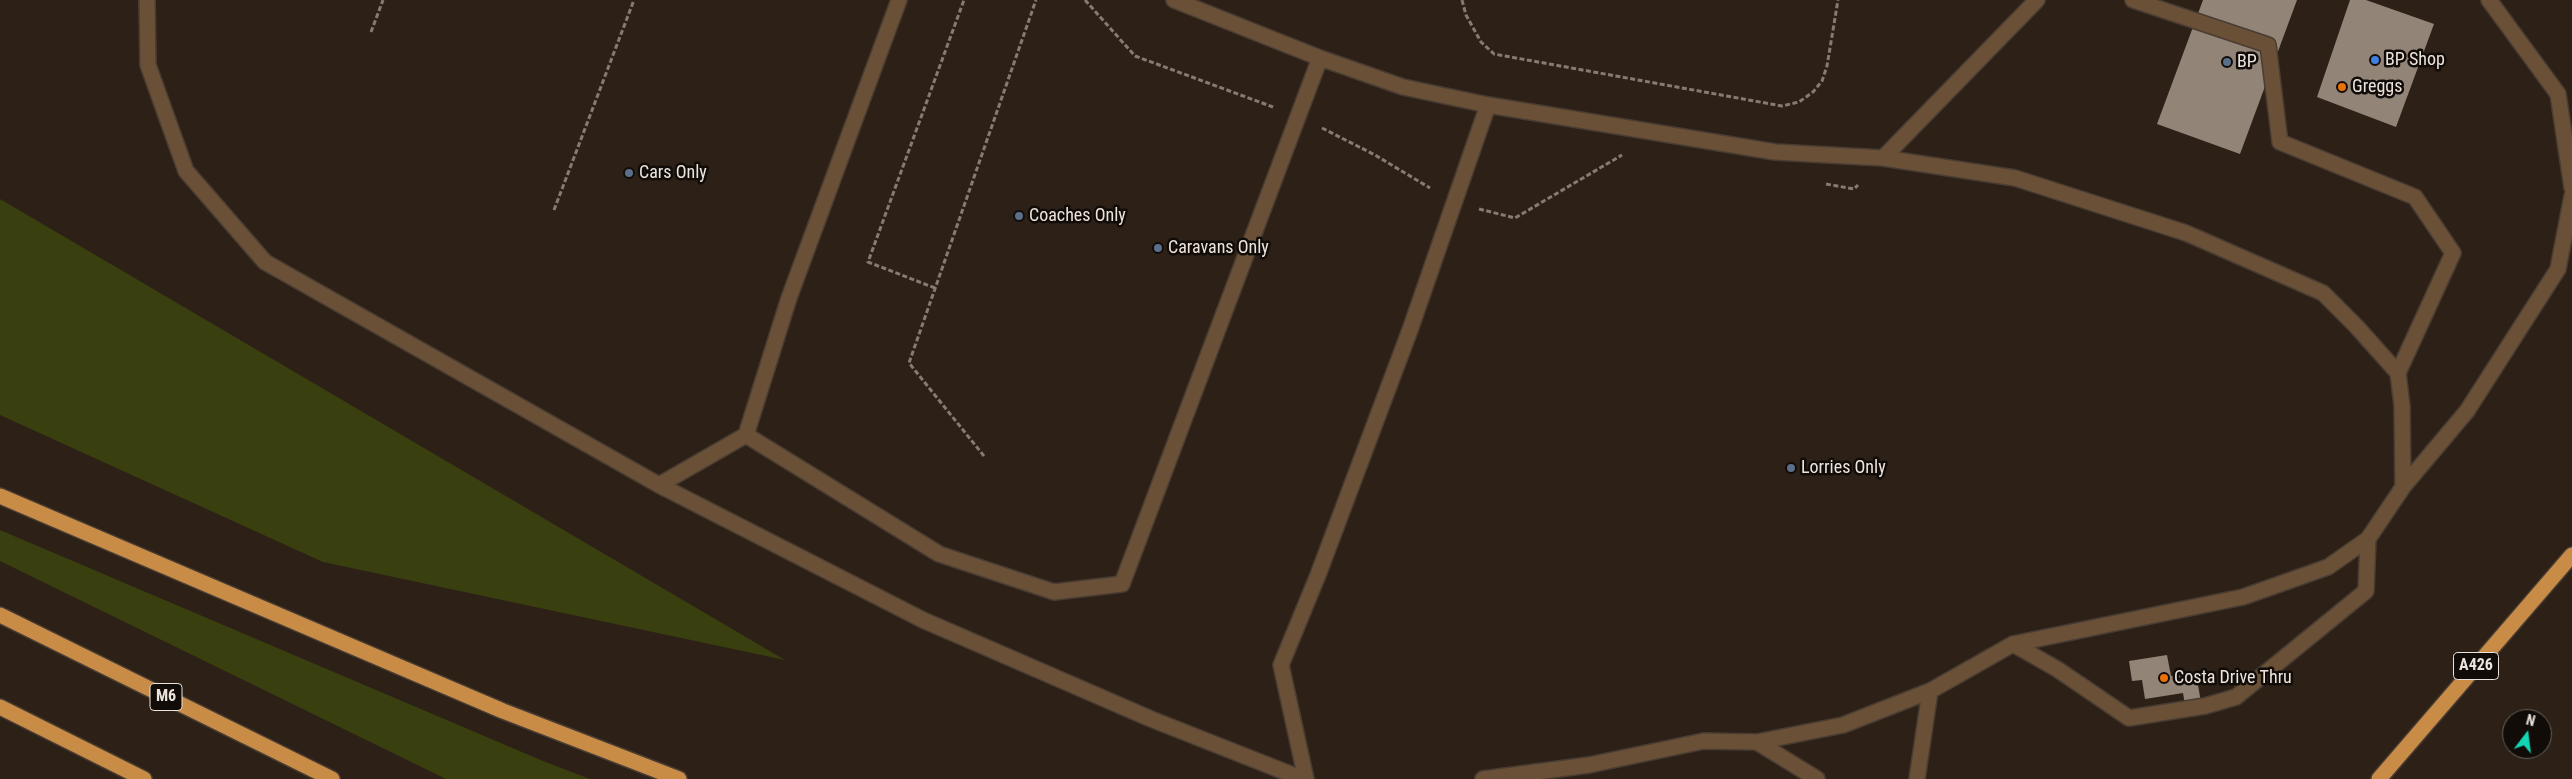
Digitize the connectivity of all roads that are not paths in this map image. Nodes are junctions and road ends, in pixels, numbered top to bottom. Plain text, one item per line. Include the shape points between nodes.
1 (147, 0) edge
2 (899, 0) edge
3 (1174, 0) edge
4 (2037, 0) edge
5 (2133, 0) edge
6 (2489, 0) edge
7 (1320, 58) junction
8 (1488, 105) junction
9 (1883, 158) junction
10 (2572, 188) edge
11 (2572, 196) edge
12 (2398, 373) junction
13 (746, 435) junction
14 (660, 485) junction
15 (2403, 486) junction
16 (0, 496) edge
17 (2368, 539) junction
18 (2572, 556) edge
19 (0, 615) edge
20 (2013, 644) junction
21 (1930, 691) junction
22 (0, 707) edge
23 (1757, 742) junction
24 (144, 779) edge
25 (332, 779) edge
26 (679, 779) edge
27 (1304, 779) edge
28 (1483, 779) edge
29 (1817, 779) edge
30 (1917, 779) edge
31 (2379, 779) edge

1 - 14 lane via 148,65 186,170 265,262
2 - 13 lane via 789,298
3 - 7 lane
4 - 9 lane
5 - 12 lane via 2268,45 2280,142 2414,197 2452,253
6 - 10 lane via 2558,94
7 - 8 lane via 1403,87
7 - 13 lane via 1122,584 1054,592 939,554
8 - 9 lane via 1775,152
8 - 27 lane via 1410,330 1318,576 1281,665
9 - 12 lane via 2015,178 2186,232 2323,293
11 - 15 lane via 2558,269 2467,411
12 - 15 lane via 2402,406
13 - 14 lane
14 - 27 lane via 923,620 1151,719
15 - 17 lane
16 - 26 highway via 504,711
17 - 20 lane via 2328,567 2243,598
17 - 20 lane via 2366,590 2236,697 2205,706 2129,718 2057,669
18 - 31 highway, A426
19 - 25 highway, M6
20 - 21 lane
21 - 23 lane via 1843,725
21 - 30 lane
22 - 24 highway
23 - 28 lane via 1704,741 1589,765
23 - 29 lane

